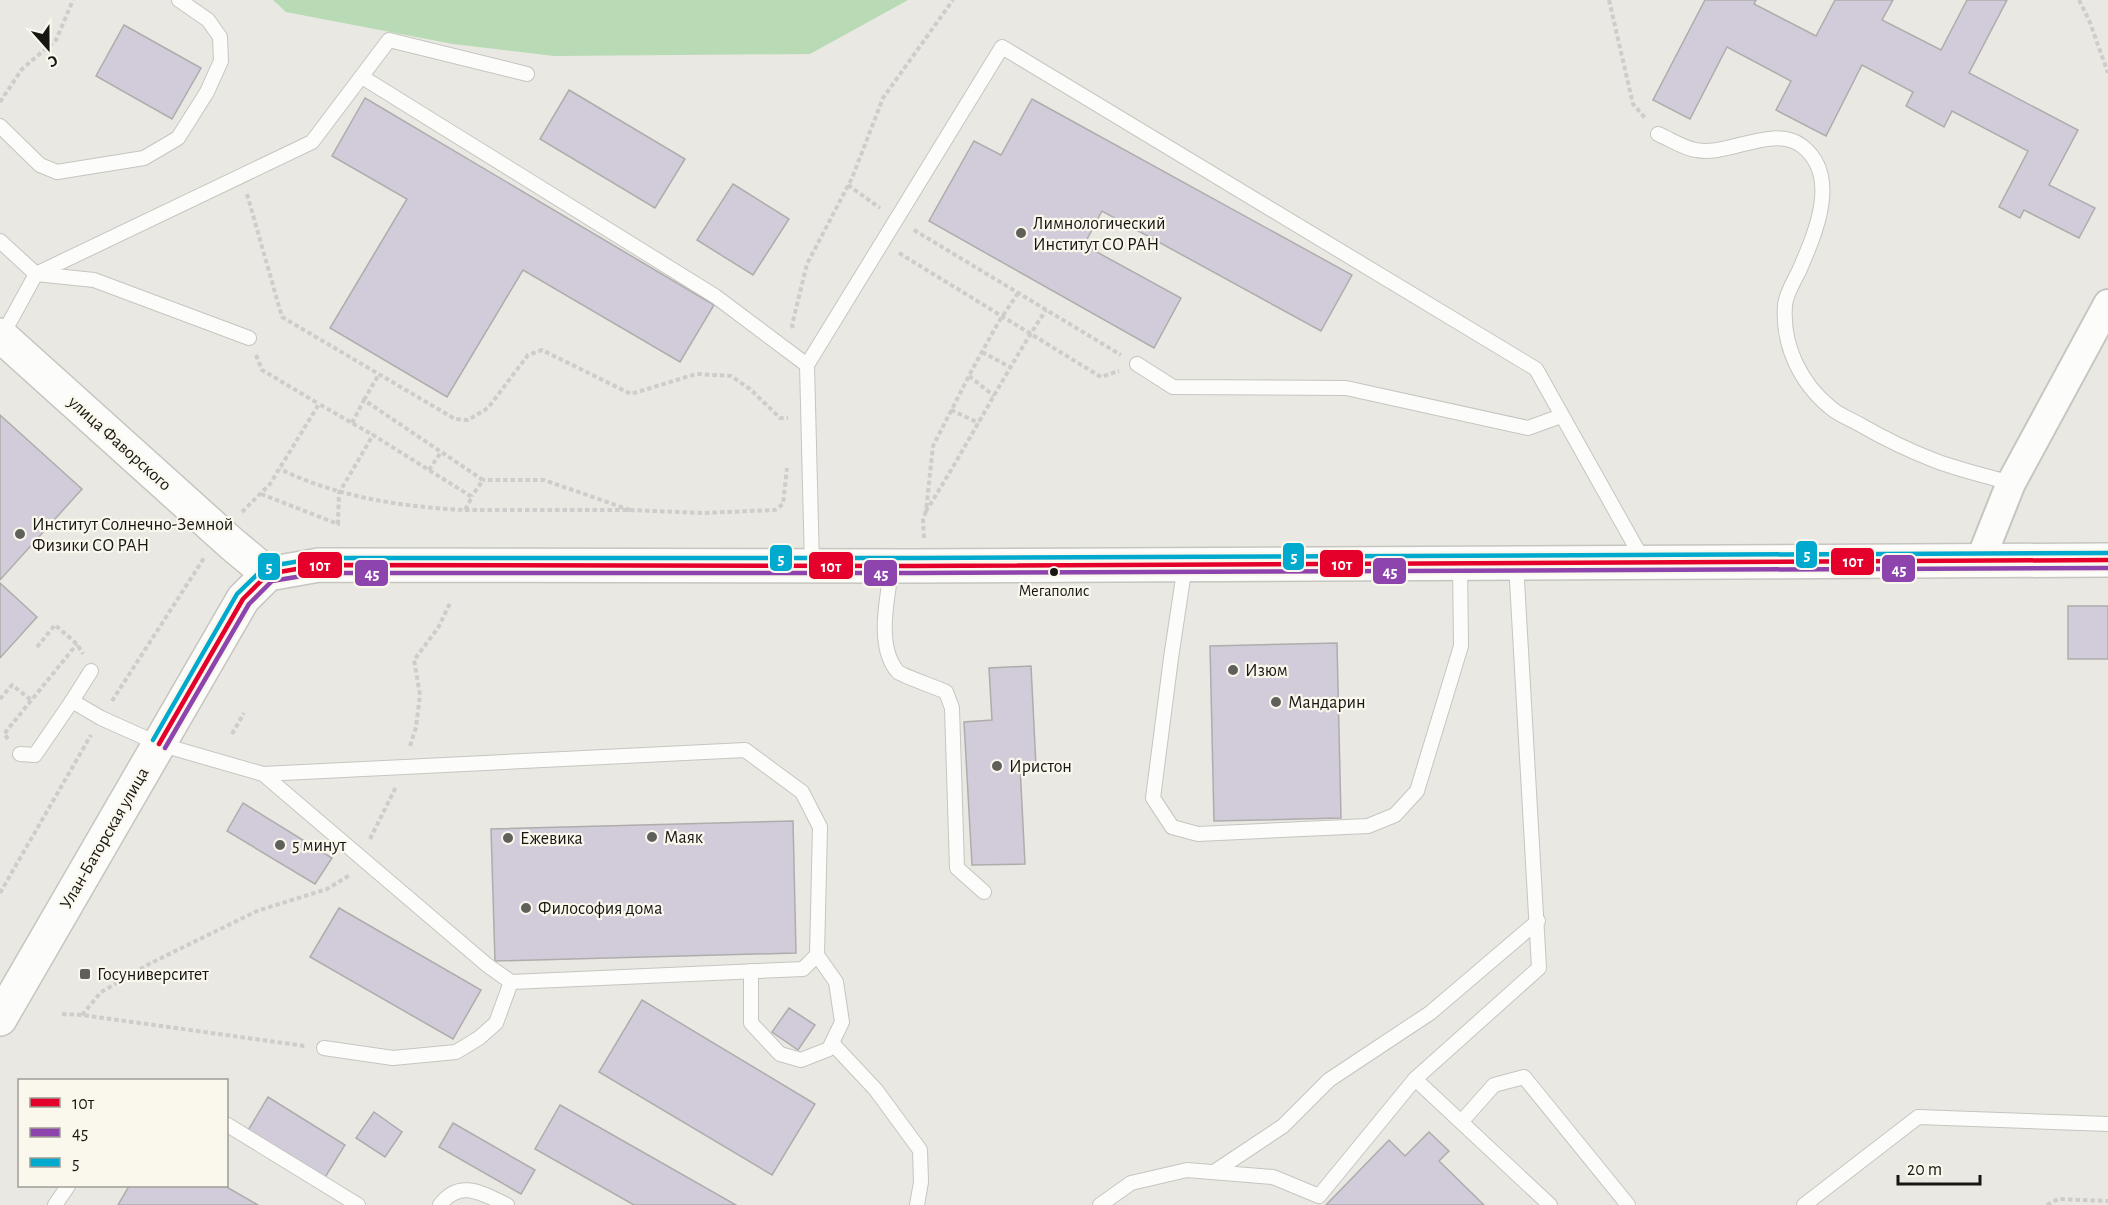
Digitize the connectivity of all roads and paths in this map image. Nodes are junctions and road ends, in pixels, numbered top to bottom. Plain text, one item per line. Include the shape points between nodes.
1 (73, 0) edge
2 (179, 0) edge
3 (952, 0) edge
4 (1609, 0) edge
5 (2079, 0) edge
6 (2108, 72) edge
7 (527, 74) dead end
8 (362, 77) junction
9 (0, 102) edge
10 (0, 126) edge
11 (1658, 134) joint
12 (242, 176) junction
13 (848, 185) junction
14 (896, 220) junction
15 (0, 241) edge
16 (882, 243) junction
17 (36, 274) junction
18 (1018, 293) junction
19 (2108, 304) edge
20 (1046, 310) junction
21 (1002, 317) junction
22 (1030, 334) junction
23 (1, 335) edge
24 (249, 338) joint
25 (982, 352) junction
26 (1137, 364) junction
27 (807, 365) junction
28 (1010, 367) junction
29 (380, 374) junction
30 (969, 376) junction
31 (994, 396) junction
32 (364, 400) junction
33 (319, 404) junction
34 (951, 410) junction
35 (1561, 416) junction
36 (352, 423) junction
37 (979, 423) junction
38 (791, 426) dead end
39 (373, 435) junction
40 (441, 452) junction
41 (787, 468) dead end
42 (280, 469) junction
43 (429, 470) junction
44 (483, 480) junction
45 (2011, 483) junction
46 (339, 493) junction
47 (261, 494) junction
48 (472, 497) junction
49 (465, 510) junction
50 (630, 510) junction
51 (926, 511) junction
52 (240, 514) dead end
53 (922, 520) dead end
54 (2108, 560) edge
55 (1980, 561) junction
56 (1644, 562) junction
57 (1460, 563) junction
58 (1516, 563) junction
59 (1185, 564) junction
60 (812, 566) junction
61 (892, 566) junction
62 (268, 574) junction
63 (450, 603) dead end
64 (77, 644) junction
65 (37, 647) dead end
66 (91, 671) joint
67 (0, 699) edge
68 (31, 700) junction
69 (72, 701) junction
70 (244, 712) dead end
71 (2, 732) edge
72 (232, 734) dead end
73 (159, 744) junction
74 (20, 754) joint
75 (405, 767) junction
76 (263, 774) junction
77 (360, 857) junction
78 (984, 892) dead end
79 (1538, 921) junction
80 (817, 955) junction
81 (751, 971) junction
82 (511, 982) junction
83 (7, 1001) edge
84 (62, 1014) dead end
85 (82, 1015) junction
86 (832, 1043) junction
87 (324, 1048) joint
88 (1415, 1079) junction
89 (1462, 1121) junction
90 (2108, 1124) edge
91 (228, 1125) edge
92 (1215, 1172) junction
93 (67, 1187) edge
94 (1316, 1200) edge
95 (2108, 1201) edge
96 (55, 1205) edge
97 (358, 1205) edge
98 (440, 1205) edge
99 (507, 1205) edge
100 (917, 1205) edge
101 (1100, 1205) edge
102 (1550, 1205) edge
103 (1628, 1205) edge
104 (1804, 1205) edge
105 (2048, 1205) edge

1 - 9 path via 56,40 22,69
2 - 10 lane via 208,20 220,37 221,61 178,138 144,158 57,172 40,165
3 - 13 path via 883,98
4 - 11 path via 1633,104
5 - 6 path
7 - 8 lane via 389,40
8 - 12 lane via 312,142
8 - 27 lane via 715,296
11 - 45 lane via 1696,150 1720,150 1752,141 1780,139 1802,146 1818,164 1822,178 1820,214 1785,302 1785,334 1800,371 1832,409 1876,434 1937,462
12 - 17 lane
12 - 29 path via 282,317
13 - 14 path
13 - 27 path via 807,264 792,325
14 - 16 lane
14 - 18 path
14 - 35 lane via 1002,47 1536,369
15 - 17 lane
16 - 21 path
16 - 27 lane
17 - 23 lane
17 - 24 lane via 94,280
18 - 20 path
18 - 21 path
19 - 45 street
20 - 22 path
20 - 26 path
21 - 22 path
21 - 25 path
22 - 26 path via 1101,377
22 - 28 path
23 - 62 street, улица Фаворского
24 - 33 path via 262,370
25 - 28 path
25 - 30 path
26 - 35 lane via 1173,387 1347,388 1528,428
27 - 60 lane
28 - 31 path
29 - 32 path
29 - 38 path via 455,419 468,420 488,408 528,356 542,350 631,394 696,374 731,376 780,418 792,419
30 - 31 path
30 - 34 path
31 - 37 path
32 - 36 path
32 - 40 path
33 - 36 path
33 - 42 path
34 - 37 path
34 - 51 path via 933,446
35 - 56 lane
36 - 39 path
37 - 51 path
39 - 43 path
39 - 46 path
40 - 43 path
40 - 44 path
41 - 50 path via 783,504 775,510
42 - 46 path
42 - 47 path
43 - 48 path
44 - 48 path
44 - 50 path via 544,480
45 - 55 street
46 - 47 path via 338,524
46 - 49 path
47 - 52 path
48 - 49 path
49 - 50 path
51 - 53 path
54 - 55 street
55 - 56 street
56 - 58 street
57 - 58 street
57 - 59 street
57 - 59 lane via 1461,646 1417,791 1395,815 1368,826 1198,834 1172,827 1154,798
58 - 79 lane
59 - 61 street
60 - 61 street
60 - 62 street via 319,565
61 - 78 lane via 884,631 889,654 899,673 946,692 952,708 957,868
62 - 73 street, Улан-Баторская улица via 243,599
63 - 75 path via 438,628 414,660 420,695
64 - 65 path via 55,625
64 - 66 path
64 - 68 path
66 - 69 lane
67 - 68 path via 12,685
68 - 71 path
69 - 73 lane
69 - 74 lane via 35,755
70 - 72 path
71 - 74 path
73 - 76 lane
73 - 83 street, Улан-Баторская улица
75 - 76 lane
75 - 77 path
75 - 80 lane via 745,750 802,792 820,827
76 - 77 lane
77 - 82 lane
77 - 85 path via 350,875 327,889 257,910 151,963 101,992
79 - 88 lane via 1539,968
79 - 92 lane via 1430,1013 1329,1080 1282,1126
80 - 81 lane via 803,969
80 - 86 lane via 836,982 842,1022
81 - 82 lane
81 - 86 lane via 751,1023 780,1054 801,1060 829,1049
82 - 87 lane via 496,1023 456,1052 393,1058
84 - 85 path
85 - 87 path
86 - 100 lane via 876,1090 920,1150
88 - 89 lane
88 - 94 lane
89 - 102 lane
89 - 103 lane via 1494,1085 1524,1077
90 - 104 lane via 1918,1117
91 - 97 lane
92 - 94 lane via 1273,1177
92 - 101 lane via 1187,1170 1131,1183
93 - 96 lane
95 - 105 path via 2058,1198
98 - 99 lane via 460,1189 478,1191

